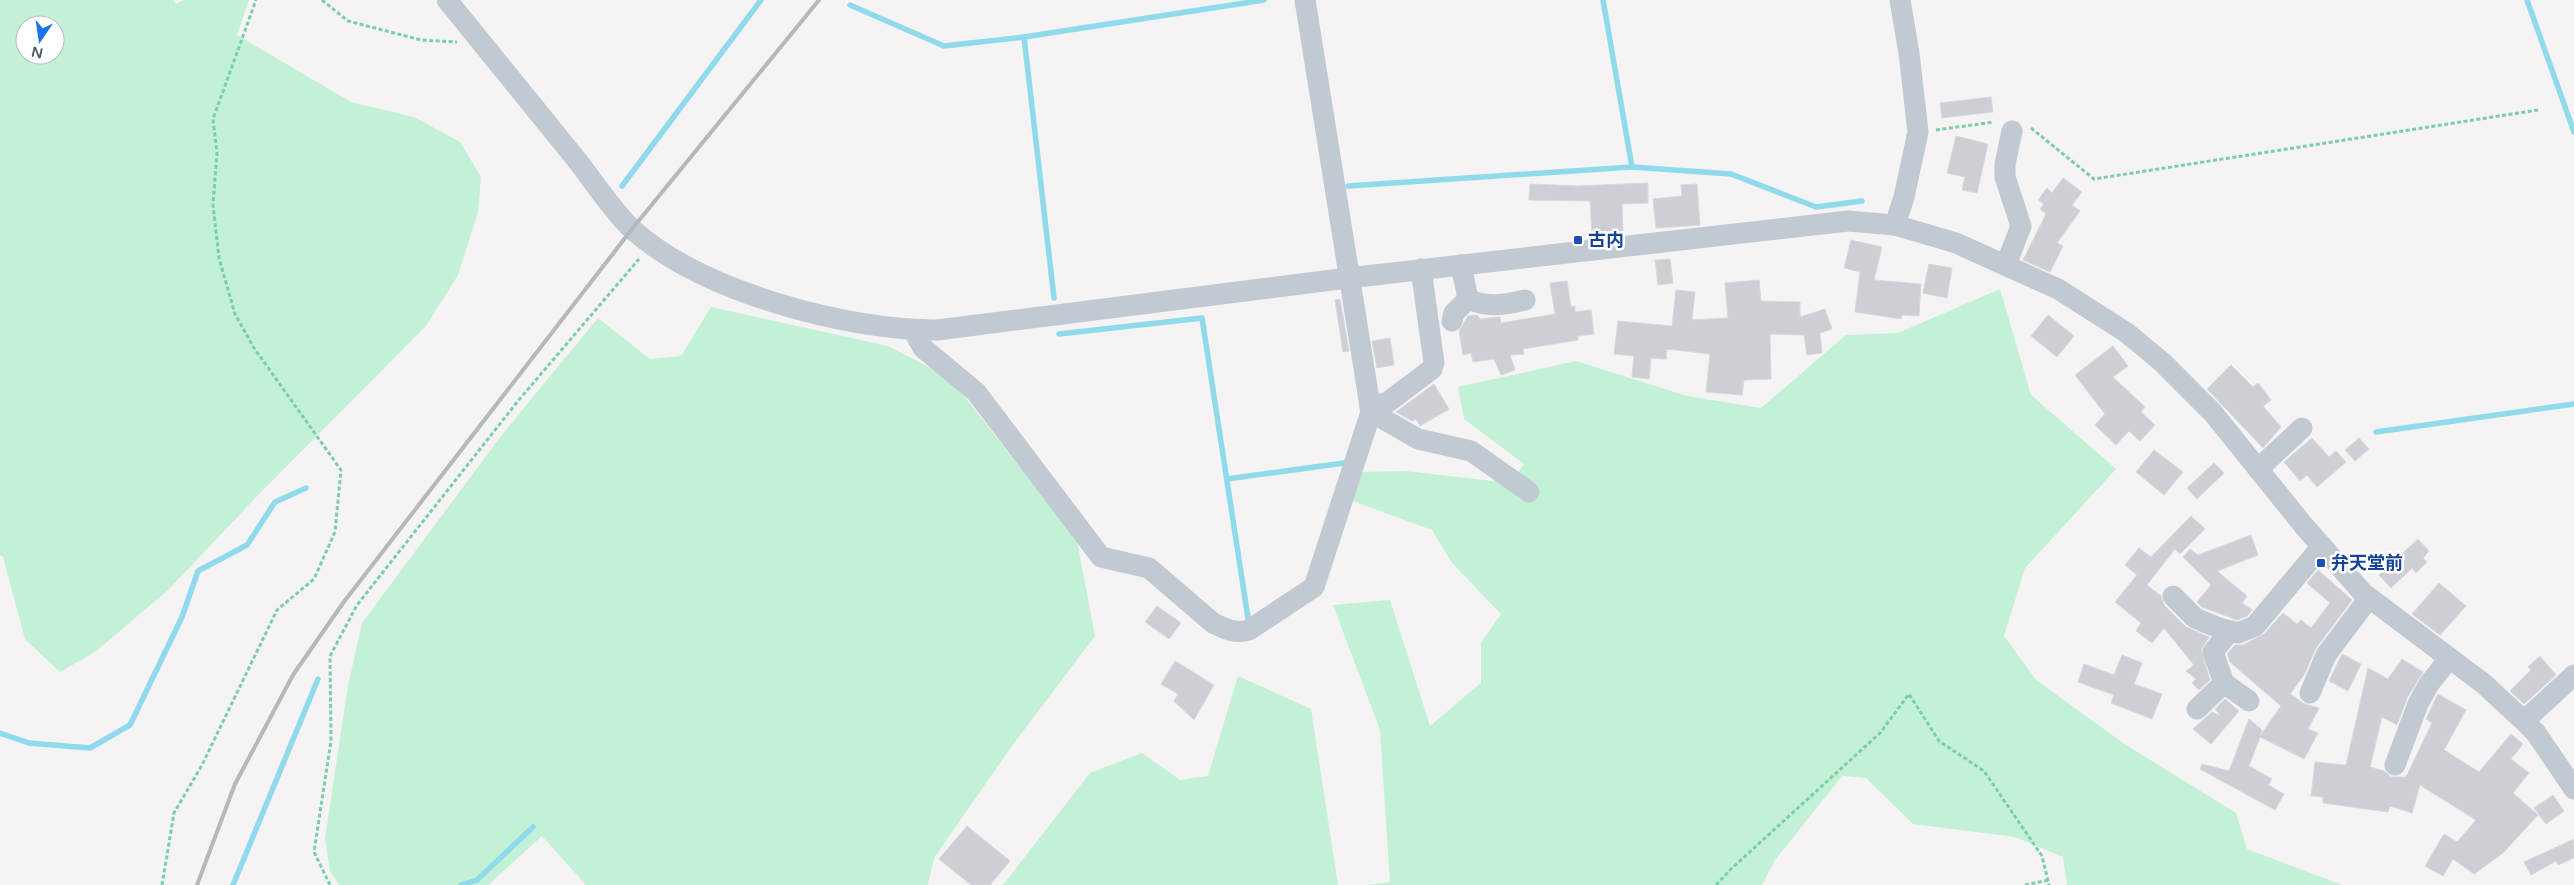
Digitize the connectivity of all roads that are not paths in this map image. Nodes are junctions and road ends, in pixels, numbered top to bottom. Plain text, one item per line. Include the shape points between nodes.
1 (447, 0) edge
2 (1305, 0) edge
3 (1900, 0) edge
4 (2012, 131) dead end
5 (1895, 225) junction
6 (1461, 265) junction
7 (2006, 265) junction
8 (1421, 269) junction
9 (1348, 278) junction
10 (1468, 299) junction
11 (1526, 300) dead end
12 (1452, 321) dead end
13 (913, 330) junction
14 (1371, 410) junction
15 (2302, 428) dead end
16 (2258, 469) junction
17 (1529, 492) dead end
18 (2322, 546) junction
19 (2173, 596) dead end
20 (2369, 598) junction
21 (2230, 631) junction
22 (2449, 659) junction
23 (2574, 675) edge
24 (2224, 683) junction
25 (2310, 694) dead end
26 (2249, 701) dead end
27 (2197, 709) dead end
28 (2524, 721) junction
29 (2395, 765) dead end
30 (2574, 789) edge

1 - 13 street via 632,229 682,264 736,288 844,320
2 - 9 street
3 - 5 street via 1918,132
4 - 7 street via 2005,177 2021,226
5 - 6 street via 1848,221
5 - 7 street via 1956,243
6 - 8 street
6 - 10 street
7 - 16 street via 2058,289 2127,333 2162,362 2213,413
8 - 9 street
8 - 14 street via 1434,363 1432,369 1388,402
9 - 13 street via 937,330
9 - 14 street
10 - 11 street via 1500,306
10 - 12 street via 1454,313
13 - 14 street via 923,348 976,392 1101,557 1150,568 1213,623 1240,633 1314,587
14 - 17 street via 1418,439 1471,451
15 - 16 street
16 - 18 street
18 - 20 street
18 - 21 street via 2255,626 2238,633
19 - 21 street via 2195,618
20 - 22 street
20 - 25 street via 2326,656
21 - 24 street via 2213,652
22 - 28 street via 2484,684
22 - 29 street via 2418,704
23 - 28 street
24 - 26 street
24 - 27 street
28 - 30 street via 2536,733

